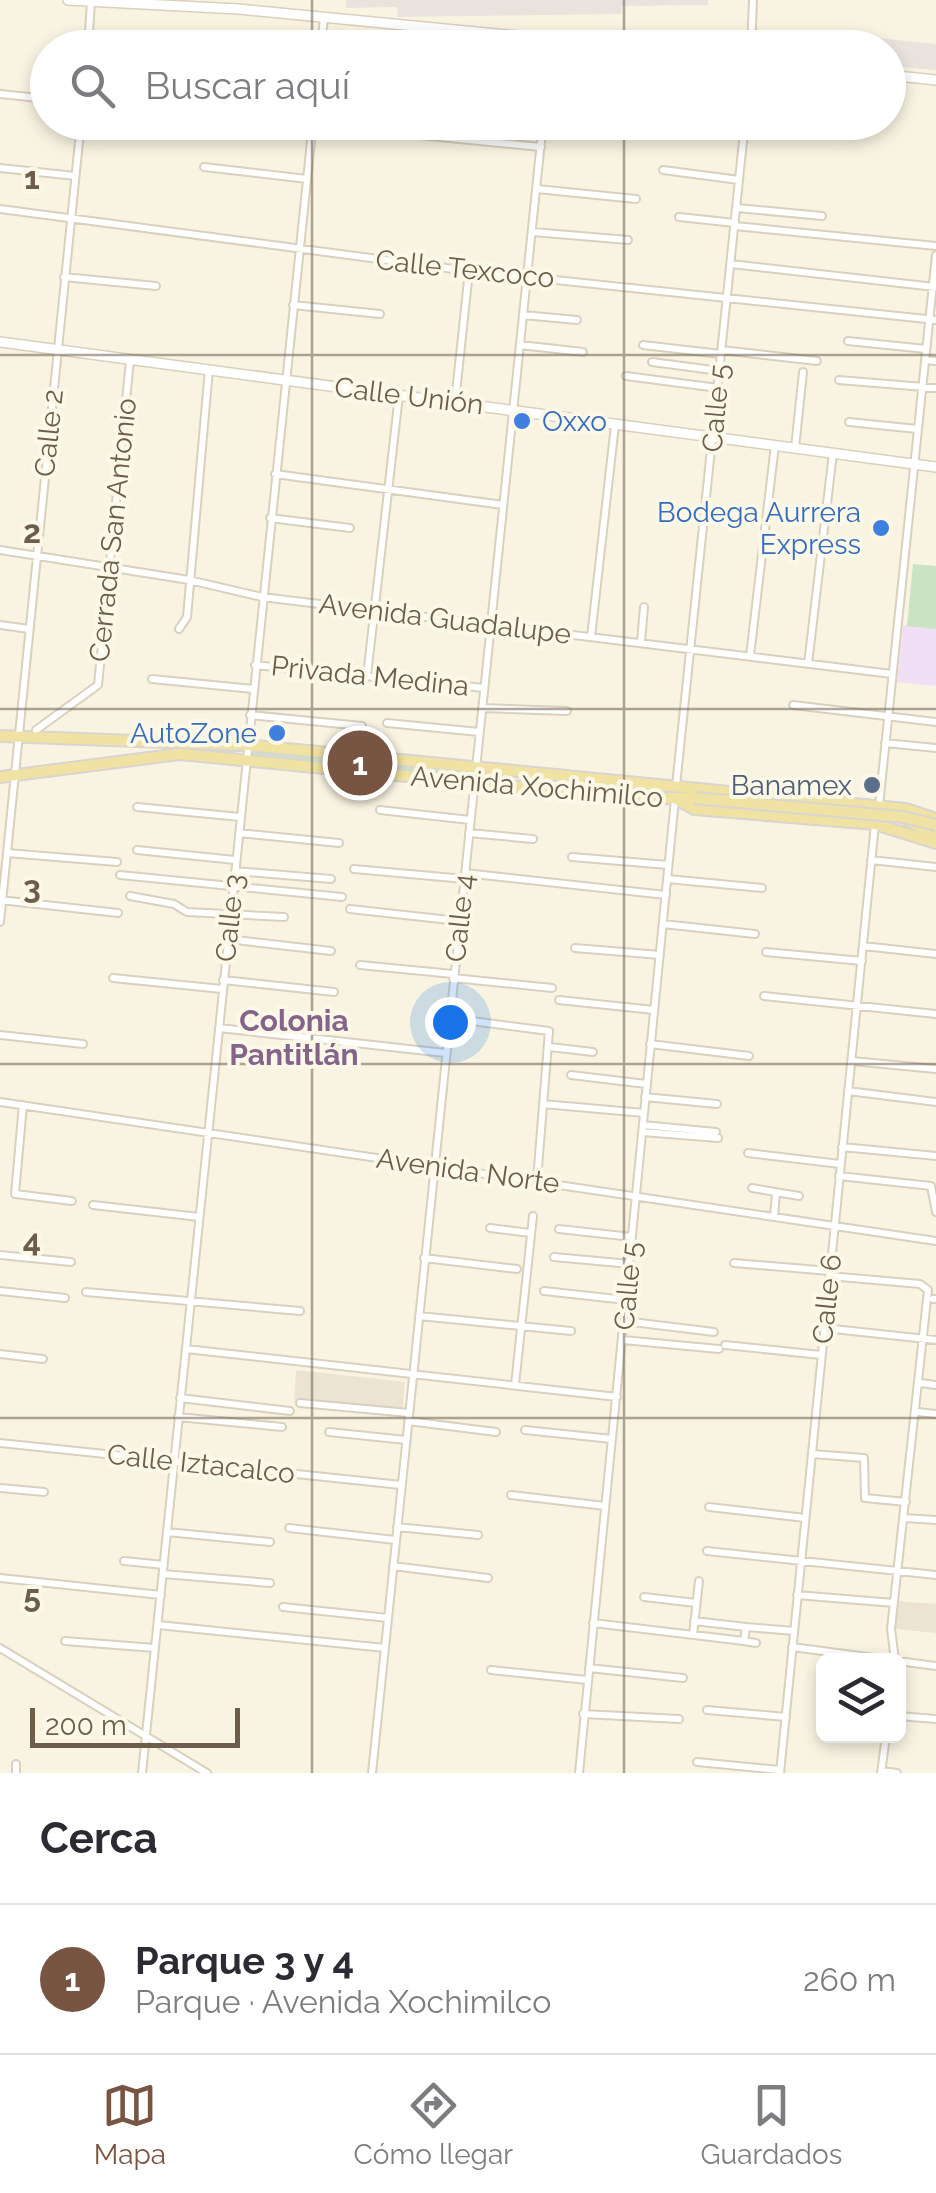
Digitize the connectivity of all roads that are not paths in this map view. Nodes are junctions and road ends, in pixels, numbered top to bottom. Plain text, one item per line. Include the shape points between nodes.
1 (68, 0) edge
2 (753, 0) edge
3 (91, 2) edge
4 (324, 16) junction
5 (89, 30) edge
6 (323, 30) edge
7 (446, 30) edge
8 (752, 30) edge
9 (906, 76) edge
10 (936, 80) edge
11 (0, 94) edge
12 (30, 97) edge
13 (79, 140) edge
14 (311, 140) edge
15 (479, 140) edge
16 (542, 140) edge
17 (743, 140) edge
18 (541, 146) junction
19 (0, 168) edge
20 (204, 168) dead end
21 (663, 170) dead end
22 (75, 176) junction
23 (307, 179) junction
24 (739, 180) junction
25 (538, 188) junction
26 (636, 199) dead end
27 (737, 208) junction
28 (0, 209) edge
29 (822, 216) dead end
30 (678, 217) dead end
31 (70, 218) junction
32 (735, 225) junction
33 (532, 232) junction
34 (628, 240) dead end
35 (936, 246) edge
36 (298, 249) junction
37 (936, 255) edge
38 (731, 264) junction
39 (469, 271) junction
40 (64, 277) junction
41 (528, 277) junction
42 (156, 286) dead end
43 (934, 287) edge
44 (727, 298) junction
45 (293, 305) junction
46 (380, 314) dead end
47 (523, 316) junction
48 (577, 320) dead end
49 (933, 320) edge
50 (848, 341) dead end
51 (0, 342) edge
52 (520, 345) junction
53 (643, 345) dead end
54 (57, 348) junction
55 (926, 349) junction
56 (583, 352) dead end
57 (722, 352) junction
58 (130, 358) junction
59 (926, 360) junction
60 (817, 361) dead end
61 (936, 361) edge
62 (652, 362) dead end
63 (210, 370) junction
64 (720, 372) junction
65 (802, 372) dead end
66 (626, 376) dead end
67 (286, 380) junction
68 (838, 380) dead end
69 (718, 388) junction
70 (936, 388) edge
71 (922, 389) junction
72 (399, 395) junction
73 (456, 402) junction
74 (514, 410) junction
75 (849, 422) dead end
76 (616, 423) junction
77 (918, 429) junction
78 (714, 436) junction
79 (776, 446) junction
80 (795, 448) junction
81 (833, 453) junction
82 (915, 464) junction
83 (936, 467) edge
84 (274, 474) junction
85 (388, 490) junction
86 (503, 504) junction
87 (270, 518) junction
88 (350, 528) dead end
89 (0, 550) edge
90 (38, 555) junction
91 (109, 566) junction
92 (189, 580) junction
93 (262, 597) junction
94 (644, 606) dead end
95 (374, 610) junction
96 (0, 625) edge
97 (490, 625) junction
98 (29, 628) junction
99 (179, 629) dead end
100 (591, 637) junction
101 (640, 642) junction
102 (690, 648) junction
103 (750, 656) junction
104 (808, 664) junction
105 (255, 666) junction
106 (892, 674) junction
107 (367, 676) junction
108 (152, 679) dead end
109 (484, 688) junction
110 (252, 689) junction
111 (792, 705) dead end
112 (482, 708) junction
113 (568, 711) dead end
114 (250, 715) junction
115 (888, 716) junction
116 (936, 722) edge
117 (387, 723) dead end
118 (362, 726) dead end
119 (36, 730) dead end
120 (479, 732) junction
121 (0, 736) edge
122 (18, 739) junction
123 (885, 743) junction
124 (247, 745) junction
125 (936, 748) edge
126 (246, 758) junction
127 (476, 770) junction
128 (14, 776) junction
129 (0, 778) edge
130 (474, 782) junction
131 (675, 792) junction
132 (879, 806) junction
133 (137, 807) dead end
134 (906, 809) junction
135 (380, 810) dead end
136 (936, 812) edge
137 (240, 817) junction
138 (470, 820) junction
139 (0, 824) edge
140 (875, 824) junction
141 (10, 825) junction
142 (932, 825) edge
143 (238, 833) junction
144 (468, 833) junction
145 (936, 835) edge
146 (532, 839) dead end
147 (936, 842) edge
148 (339, 843) dead end
149 (137, 850) dead end
150 (7, 853) junction
151 (572, 857) dead end
152 (236, 860) junction
153 (872, 860) junction
154 (117, 862) dead end
155 (2, 866) edge
156 (668, 866) junction
157 (936, 867) edge
158 (354, 869) dead end
159 (234, 872) junction
160 (120, 875) dead end
161 (465, 876) junction
162 (668, 878) junction
163 (331, 879) dead end
164 (233, 887) junction
165 (762, 888) dead end
166 (666, 895) junction
167 (130, 896) dead end
168 (342, 897) dead end
169 (1, 900) edge
170 (350, 910) dead end
171 (118, 913) dead end
172 (230, 915) junction
173 (284, 917) dead end
174 (0, 918) edge
175 (460, 921) junction
176 (663, 924) junction
177 (754, 934) dead end
178 (227, 939) junction
179 (863, 946) junction
180 (575, 948) dead end
181 (331, 950) dead end
182 (766, 952) dead end
183 (936, 954) edge
184 (660, 955) junction
185 (862, 960) junction
186 (360, 965) dead end
187 (453, 976) junction
188 (113, 978) dead end
189 (223, 984) junction
190 (552, 988) dead end
191 (334, 992) dead end
192 (764, 996) dead end
193 (558, 1000) dead end
194 (858, 1006) junction
195 (654, 1010) junction
196 (936, 1014) edge
197 (448, 1018) junction
198 (218, 1028) junction
199 (0, 1035) edge
200 (83, 1044) dead end
201 (650, 1044) junction
202 (550, 1048) junction
203 (593, 1052) dead end
204 (445, 1053) junction
205 (748, 1056) dead end
206 (852, 1061) junction
207 (936, 1069) edge
208 (570, 1075) dead end
209 (646, 1084) junction
210 (848, 1091) junction
211 (645, 1097) junction
212 (0, 1102) edge
213 (936, 1102) edge
214 (544, 1104) junction
215 (717, 1104) dead end
216 (23, 1105) junction
217 (644, 1113) junction
218 (642, 1128) junction
219 (208, 1133) junction
220 (717, 1135) dead end
221 (842, 1147) junction
222 (748, 1153) dead end
223 (936, 1156) edge
224 (840, 1164) junction
225 (434, 1167) junction
226 (839, 1176) junction
227 (536, 1180) junction
228 (752, 1188) dead end
229 (776, 1193) junction
230 (636, 1195) junction
231 (800, 1196) dead end
232 (72, 1201) dead end
233 (92, 1205) dead end
234 (935, 1211) edge
235 (533, 1216) dead end
236 (199, 1217) junction
237 (774, 1217) junction
238 (834, 1225) junction
239 (490, 1228) dead end
240 (559, 1229) dead end
241 (530, 1233) junction
242 (632, 1237) junction
243 (936, 1241) edge
244 (0, 1255) edge
245 (554, 1257) dead end
246 (424, 1258) junction
247 (71, 1262) dead end
248 (630, 1264) junction
249 (734, 1264) dead end
250 (518, 1269) dead end
251 (830, 1274) junction
252 (0, 1291) edge
253 (86, 1292) dead end
254 (544, 1292) dead end
255 (65, 1298) dead end
256 (190, 1299) junction
257 (626, 1300) junction
258 (300, 1311) dead end
259 (419, 1316) junction
260 (624, 1321) junction
261 (520, 1326) junction
262 (824, 1328) junction
263 (571, 1332) dead end
264 (714, 1332) dead end
265 (924, 1339) junction
266 (622, 1340) junction
267 (936, 1340) edge
268 (186, 1349) junction
269 (0, 1354) edge
270 (821, 1355) junction
271 (43, 1359) dead end
272 (414, 1374) junction
273 (920, 1384) junction
274 (515, 1385) junction
275 (936, 1385) edge
276 (618, 1396) junction
277 (180, 1398) junction
278 (300, 1403) dead end
279 (290, 1411) dead end
280 (918, 1412) junction
281 (936, 1414) edge
282 (178, 1417) junction
283 (408, 1417) junction
284 (282, 1428) dead end
285 (525, 1430) dead end
286 (329, 1432) dead end
287 (496, 1432) dead end
288 (612, 1438) junction
289 (406, 1440) junction
290 (0, 1443) edge
291 (812, 1454) junction
292 (174, 1461) junction
293 (401, 1485) junction
294 (0, 1488) edge
295 (44, 1492) dead end
296 (511, 1495) dead end
297 (906, 1502) junction
298 (605, 1506) junction
299 (709, 1507) dead end
300 (805, 1518) junction
301 (904, 1518) junction
302 (936, 1520) edge
303 (397, 1526) junction
304 (289, 1528) dead end
305 (166, 1532) junction
306 (478, 1535) dead end
307 (395, 1540) junction
308 (270, 1542) dead end
309 (707, 1551) dead end
310 (124, 1561) dead end
311 (801, 1561) junction
312 (392, 1566) junction
313 (163, 1569) junction
314 (898, 1572) junction
315 (936, 1575) edge
316 (0, 1578) edge
317 (488, 1578) dead end
318 (698, 1581) dead end
319 (270, 1583) dead end
320 (797, 1594) junction
321 (161, 1595) junction
322 (644, 1597) dead end
323 (696, 1603) junction
324 (894, 1603) junction
325 (283, 1607) dead end
326 (388, 1618) junction
327 (694, 1621) junction
328 (594, 1623) junction
329 (158, 1625) junction
330 (746, 1626) junction
331 (794, 1631) junction
332 (693, 1635) junction
333 (65, 1641) dead end
334 (744, 1641) junction
335 (756, 1643) dead end
336 (792, 1646) junction
337 (0, 1648) edge
338 (155, 1648) junction
339 (385, 1648) junction
340 (851, 1653) edge
341 (893, 1653) edge
342 (906, 1660) edge
343 (936, 1666) edge
344 (589, 1668) junction
345 (491, 1670) dead end
346 (683, 1678) dead end
347 (587, 1680) junction
348 (706, 1710) dead end
349 (583, 1714) junction
350 (786, 1717) junction
351 (906, 1717) edge
352 (679, 1719) dead end
353 (936, 1719) edge
354 (146, 1736) junction
355 (885, 1743) edge
356 (697, 1762) dead end
357 (780, 1772) edge
358 (881, 1772) edge
359 (142, 1773) edge
360 (207, 1773) edge
361 (372, 1773) edge
362 (579, 1773) edge
363 (897, 1773) edge

1 - 3 street
2 - 8 street
3 - 4 street
3 - 5 street
4 - 6 street
4 - 7 street
9 - 10 street
11 - 12 street
13 - 22 street, Calle 2
14 - 23 street, Calle 3
15 - 18 street
16 - 18 street, Calle 4
17 - 24 street, Calle 5
18 - 25 street, Calle 4
19 - 22 street
20 - 23 street
21 - 24 street
22 - 31 street, Calle 2
23 - 36 street, Calle 3
24 - 27 street, Calle 5
25 - 26 street
25 - 33 street, Calle 4
27 - 29 street
27 - 32 street, Calle 5
28 - 31 street, Calle Texcoco
30 - 32 street
31 - 36 street, Calle Texcoco
31 - 40 street, Calle 2
32 - 35 street
32 - 38 street, Calle 5
33 - 34 street
33 - 41 street, Calle 4
36 - 39 street, Calle Texcoco
36 - 45 street, Calle 3
37 - 43 street
38 - 43 street
38 - 44 street, Calle 5
39 - 41 street, Calle Texcoco
39 - 73 street
40 - 42 street
40 - 54 street, Calle 2
41 - 44 street, Calle Texcoco
41 - 47 street, Calle 4
43 - 49 street
44 - 49 street, Calle Texcoco
44 - 57 street, Calle 5
45 - 46 street
45 - 67 street, Calle 3
47 - 48 street
47 - 52 street, Calle 4
49 - 55 street
50 - 55 street
51 - 54 street, Calle Unión
52 - 56 street
52 - 74 street, Calle 4
53 - 57 street
54 - 58 street, Calle Unión
54 - 90 street, Calle 2
55 - 59 street
57 - 60 street
57 - 64 street, Calle 5
58 - 63 street, Calle Unión
58 - 91 street, Cerrada San Antonio
59 - 61 street
59 - 71 street
62 - 64 street
63 - 67 street, Calle Unión
63 - 92 street
64 - 69 street, Calle 5
65 - 80 street
66 - 69 street
67 - 72 street, Calle Unión
67 - 84 street, Calle 3
68 - 71 street
69 - 78 street, Calle 5
70 - 71 street
71 - 77 street
72 - 73 street, Calle Unión
72 - 85 street
73 - 74 street, Calle Unión
74 - 76 street, Calle Unión
74 - 86 street, Calle 4
75 - 77 street
76 - 78 street, Calle Unión
76 - 100 street
77 - 82 street
78 - 79 street, Calle Unión
78 - 102 street, Calle 5
79 - 80 street, Calle Unión
79 - 103 street
80 - 81 street, Calle Unión
81 - 82 street, Calle Unión
81 - 104 street
82 - 83 street, Calle Unión
82 - 106 street
84 - 85 street
84 - 87 street, Calle 3
85 - 86 street
85 - 95 street
86 - 97 street, Calle 4
87 - 88 street
87 - 93 street, Calle 3
89 - 90 street, Avenida Guadalupe
90 - 91 street, Avenida Guadalupe
90 - 98 street, Calle 2
91 - 92 street, Avenida Guadalupe
91 - 119 street, Cerrada San Antonio via 97,688
92 - 93 street, Avenida Guadalupe
92 - 99 street via 187,617
93 - 95 street, Avenida Guadalupe
93 - 105 street, Calle 3
94 - 101 street
95 - 97 street, Avenida Guadalupe
95 - 107 street
96 - 98 street
97 - 100 street, Avenida Guadalupe
97 - 109 street, Calle 4
98 - 122 street, Calle 2
100 - 101 street, Avenida Guadalupe
101 - 102 street, Avenida Guadalupe
102 - 103 street, Avenida Guadalupe
102 - 131 street, Calle 5
103 - 104 street, Avenida Guadalupe
104 - 106 street, Avenida Guadalupe
105 - 107 street, Privada Medina
105 - 110 street, Calle 3
106 - 115 street
107 - 109 street, Privada Medina
108 - 110 street
109 - 112 street, Calle 4
110 - 114 street, Calle 3
111 - 115 street
112 - 113 street
112 - 120 street, Calle 4
114 - 118 street
114 - 124 street, Calle 3
115 - 116 street
115 - 123 street
117 - 120 street
120 - 127 street, Calle 4
121 - 122 main road, Avenida Xochimilco
122 - 124 main road, Avenida Xochimilco
122 - 128 street, Calle 2
123 - 125 street
123 - 132 street
124 - 126 street, Calle 3
124 - 127 main road, Avenida Xochimilco
126 - 128 main road, Avenida Xochimilco via 163,755
126 - 130 main road, Avenida Xochimilco
126 - 137 street, Calle 3
127 - 130 street, Calle 4
127 - 131 main road, Avenida Xochimilco
128 - 129 main road, Avenida Xochimilco
128 - 141 street, Calle 2
130 - 131 main road, Avenida Xochimilco
130 - 138 street, Calle 4
131 - 132 main road, Avenida Xochimilco
131 - 140 main road, Avenida Xochimilco via 694,809
131 - 142 main road, bridge
131 - 156 street, Calle 5
132 - 134 main road, Avenida Xochimilco
132 - 142 main road
133 - 137 street
134 - 136 street, Avenida Xochimilco
134 - 142 main road, Avenida Xochimilco
135 - 138 street
137 - 143 street, Calle 3
138 - 144 street, Calle 4
139 - 141 street
140 - 147 main road, Avenida Xochimilco
140 - 153 street, Calle 6
141 - 150 street, Calle 2
142 - 145 main road
143 - 148 street
143 - 152 street, Calle 3
144 - 146 street
144 - 161 street, Calle 4
149 - 152 street
150 - 154 street
150 - 155 street, Calle 2
151 - 156 street
152 - 159 street, Calle 3
153 - 157 street
153 - 179 street, Calle 6
155 - 169 street, Calle 2
156 - 162 street, Calle 5
158 - 161 street
159 - 163 street
159 - 164 street, Calle 3
160 - 164 street
161 - 166 street
161 - 175 street, Calle 4
162 - 165 street
162 - 166 street, Calle 5
164 - 168 street
164 - 172 street, Calle 3
166 - 176 street, Calle 5
167 - 172 street via 187,912
169 - 171 street
169 - 174 street, Calle 2
170 - 175 street
172 - 173 street
172 - 178 street, Calle 3
175 - 187 street, Calle 4
176 - 177 street
176 - 184 street, Calle 5
178 - 181 street
178 - 189 street, Calle 3
179 - 183 street
179 - 185 street, Calle 6
180 - 184 street
182 - 185 street
184 - 195 street, Calle 5
185 - 194 street, Calle 6
186 - 187 street
187 - 190 street
187 - 197 street, Calle 4
188 - 189 street
189 - 191 street
189 - 198 street, Calle 3
192 - 194 street
193 - 195 street
194 - 196 street
194 - 206 street, Calle 6
195 - 201 street, Calle 5
197 - 202 street via 549,1030
197 - 204 street, Calle 4
198 - 204 street
198 - 219 street, Calle 3
199 - 200 street
201 - 205 street
201 - 209 street, Calle 5
202 - 203 street
202 - 214 street
204 - 225 street, Calle 4
206 - 207 street
206 - 210 street, Calle 6
208 - 209 street
209 - 211 street, Calle 5
210 - 213 street
210 - 221 street, Calle 6
211 - 215 street
211 - 217 street, Calle 5
212 - 216 street, Avenida Norte
214 - 217 street
214 - 227 street
216 - 219 street, Avenida Norte
216 - 232 street via 15,1194
217 - 218 street, Calle 5
218 - 220 street
218 - 230 street, Calle 5
219 - 225 street, Avenida Norte
219 - 236 street, Calle 3
221 - 223 street
221 - 224 street, Calle 6
222 - 224 street
224 - 226 street, Calle 6
225 - 227 street, Avenida Norte
225 - 246 street, Calle 4
226 - 234 street via 933,1187
226 - 238 street, Calle 6
227 - 230 street, Avenida Norte
228 - 229 street
229 - 231 street
229 - 237 street
230 - 237 street, Avenida Norte
230 - 242 street, Calle 5
233 - 236 street
235 - 241 street
236 - 256 street, Calle 3
237 - 238 street, Avenida Norte
238 - 243 street, Avenida Norte
238 - 251 street, Calle 6
239 - 241 street
240 - 242 street
241 - 261 street
242 - 248 street, Calle 5
244 - 247 street
245 - 248 street
246 - 250 street
246 - 259 street, Calle 4
248 - 257 street, Calle 5
249 - 251 street
251 - 262 street, Calle 6
251 - 265 street via 926,1286
252 - 255 street
253 - 256 street
254 - 257 street
256 - 258 street
256 - 268 street, Calle 3
257 - 260 street, Calle 5
259 - 261 street
259 - 272 street, Calle 4
260 - 264 street
260 - 266 street, Calle 5
261 - 263 street
261 - 274 street
262 - 265 street
262 - 270 street, Calle 6
265 - 267 street
265 - 273 street
266 - 270 street
266 - 276 street, Calle 5
268 - 272 street
268 - 277 street, Calle 3
269 - 271 street
270 - 291 street, Calle 6
272 - 274 street
272 - 283 street, Calle 4
273 - 275 street
273 - 280 street
274 - 276 street
276 - 288 street, Calle 5
277 - 279 street
277 - 282 street, Calle 3
278 - 283 street
280 - 281 street
280 - 297 street
282 - 284 street
282 - 292 street, Calle 3
283 - 287 street
283 - 289 street, Calle 4
285 - 288 street
286 - 289 street
288 - 298 street, Calle 5
289 - 293 street, Calle 4
290 - 292 street, Calle Iztacalco
291 - 297 street via 864,1458 865,1498
291 - 300 street, Calle 6
292 - 293 street, Calle Iztacalco
292 - 305 street, Calle 3
293 - 303 street, Calle 4
294 - 295 street
296 - 298 street
297 - 301 street
298 - 328 street, Calle 5
299 - 300 street
300 - 311 street, Calle 6
301 - 302 street
301 - 314 street
303 - 306 street
303 - 307 street, Calle 4
304 - 307 street
305 - 308 street
305 - 313 street, Calle 3
307 - 312 street, Calle 4
309 - 311 street
310 - 313 street
311 - 314 street
311 - 320 street, Calle 6
312 - 317 street
312 - 326 street, Calle 4
313 - 319 street
313 - 321 street, Calle 3
314 - 315 street
314 - 324 street
316 - 321 street
318 - 323 street
320 - 324 street
320 - 331 street, Calle 6
321 - 329 street, Calle 3
322 - 323 street
323 - 327 street
324 - 341 street
325 - 326 street
326 - 339 street, Calle 4
327 - 330 street
327 - 332 street
328 - 332 street
328 - 344 street, Calle 5
329 - 338 street, Calle 3
329 - 339 street
330 - 331 street
330 - 334 street
331 - 336 street, Calle 6
332 - 334 street
333 - 338 street
334 - 335 street
336 - 340 street
336 - 350 street, Calle 6
337 - 354 street
338 - 354 street, Calle 3
339 - 361 street, Calle 4
342 - 343 street
344 - 346 street
344 - 347 street, Calle 5
345 - 347 street
347 - 349 street, Calle 5
348 - 350 street
349 - 352 street
349 - 362 street, Calle 5
350 - 357 street, Calle 6
351 - 353 street
354 - 359 street, Calle 3
354 - 360 street
355 - 358 street
356 - 357 street
358 - 363 street

